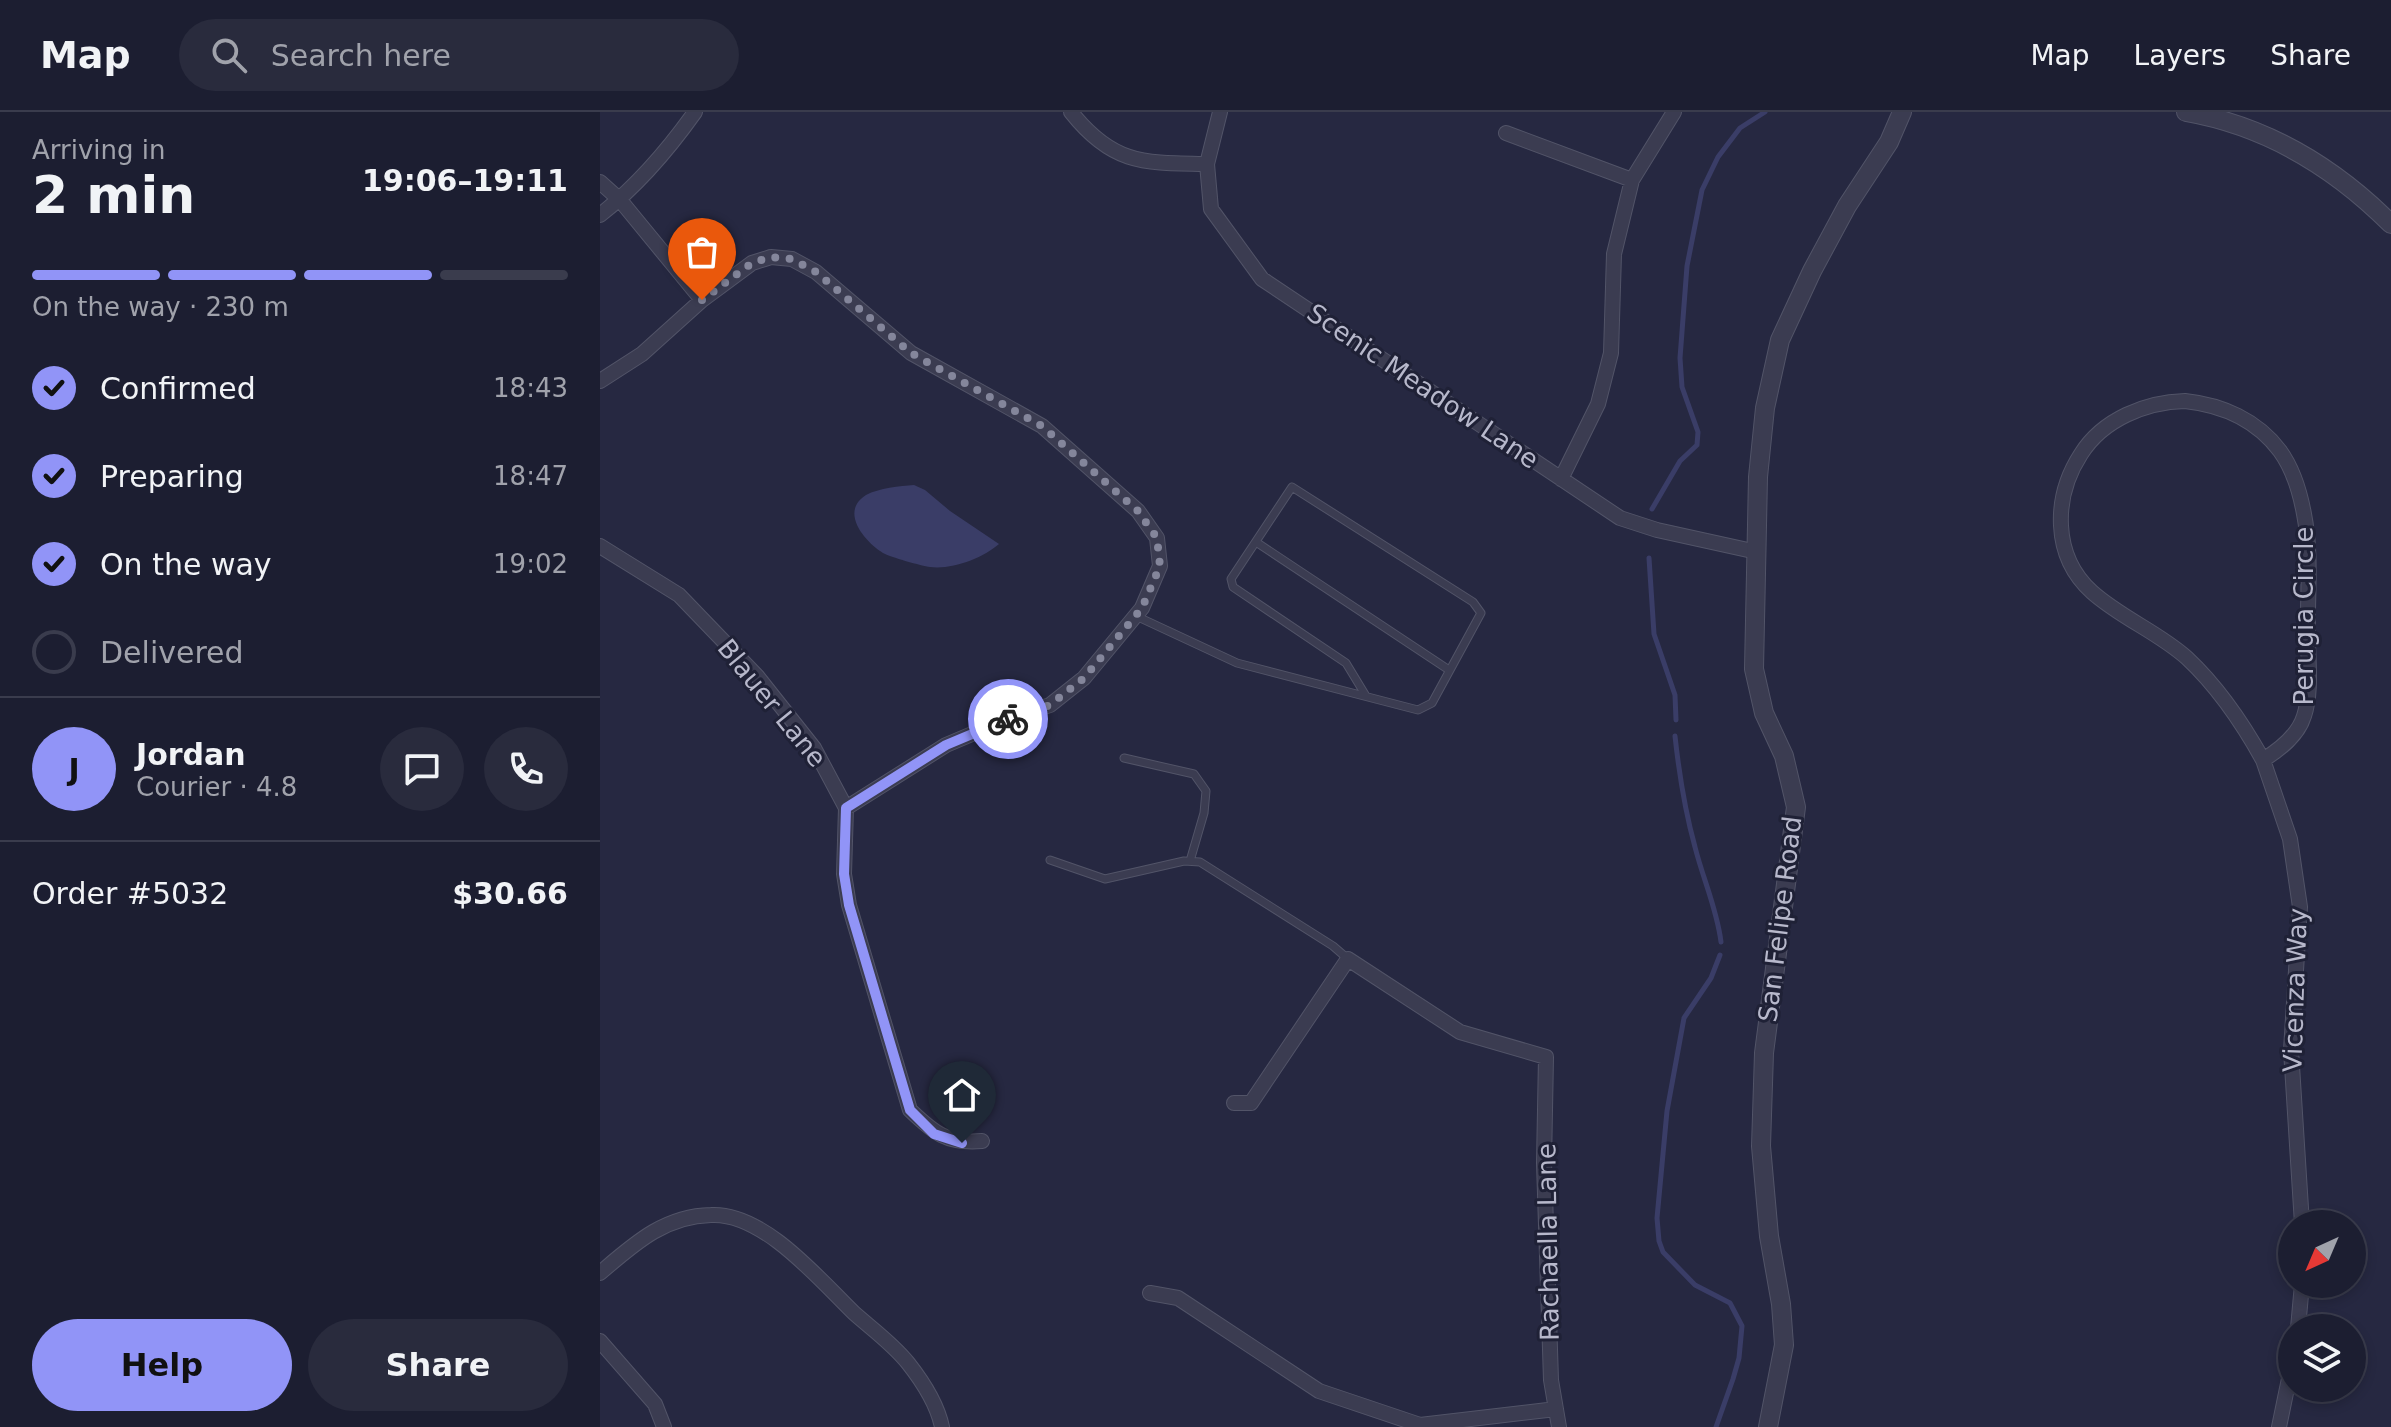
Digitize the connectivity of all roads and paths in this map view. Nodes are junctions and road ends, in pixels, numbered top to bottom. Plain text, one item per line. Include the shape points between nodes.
1 (695, 112) edge
2 (1071, 112) edge
3 (1220, 112) edge
4 (1674, 112) edge
5 (1902, 112) edge
6 (2186, 112) edge
7 (1506, 133) dead end
8 (1207, 164) junction
9 (1632, 180) junction
10 (600, 182) edge
11 (620, 200) junction
12 (600, 215) edge
13 (2391, 224) edge
14 (702, 300) junction
15 (600, 381) edge
16 (1561, 479) junction
17 (1256, 542) junction
18 (600, 546) edge
19 (1757, 552) junction
20 (1136, 616) junction
21 (1449, 670) junction
22 (1366, 696) junction
23 (1124, 758) dead end
24 (2263, 760) junction
25 (846, 808) junction
26 (1050, 860) dead end
27 (1190, 861) junction
28 (1348, 959) junction
29 (1234, 1103) dead end
30 (982, 1141) dead end
31 (2301, 1210) edge
32 (600, 1273) edge
33 (1150, 1293) dead end
34 (600, 1341) edge
35 (2284, 1402) edge
36 (1556, 1409) junction
37 (664, 1427) edge
38 (942, 1427) edge
39 (1559, 1427) edge
40 (1768, 1427) edge
41 (2279, 1427) edge

1 - 11 street via 671,147
2 - 8 street via 1087,132 1118,154 1148,163
3 - 8 street, Scenic Meadow Lane
4 - 9 street
5 - 19 street, San Felipe Road via 1812,271 1780,340 1765,408
6 - 13 street via 2239,125 2298,152 2341,178
7 - 9 street
8 - 16 street, Scenic Meadow Lane via 1211,209 1262,279
9 - 16 street via 1614,254 1611,353 1598,404
10 - 11 street
11 - 12 street
11 - 14 street
14 - 15 street via 642,354
14 - 20 street via 752,263 771,257 792,259 816,272 911,353 1042,426 1138,511 1157,538 1160,566
16 - 19 street, Scenic Meadow Lane via 1620,518
17 - 21 lane
17 - 21 lane via 1292,487 1473,602 1481,613
17 - 22 lane via 1231,579 1233,587 1346,663
18 - 25 street, Blauer Lane via 679,595 757,676 814,748
19 - 40 street, San Felipe Road via 1754,669 1796,807 1764,1053 1761,1146 1784,1345
20 - 22 lane via 1237,663
20 - 25 street via 1084,678 1050,705 946,745
21 - 22 lane via 1432,703 1418,710
23 - 27 lane via 1194,774 1206,791
24 - 24 street, Perugia Circle via 2299,727 2307,702 2308,553 2299,490 2275,446 2233,413 2185,401 2139,409 2103,430 2075,463 2061,505 2065,549 2092,592 2156,634 2198,670
24 - 31 street, Vicenza Way via 2290,839 2300,907 2291,1050
25 - 30 street, Blauer Lane via 844,874 849,905 910,1110 934,1134 962,1143
26 - 27 lane via 1105,879
27 - 28 lane via 1200,862
28 - 29 street via 1251,1103
28 - 36 street, Rachaella Lane via 1460,1032 1546,1057 1544,1163
32 - 38 street via 668,1223 713,1214 744,1221 777,1241 907,1361 933,1400
33 - 36 street via 1178,1298 1319,1391 1420,1425
34 - 37 street via 655,1404
35 - 41 street
36 - 39 street, Rachaella Lane

